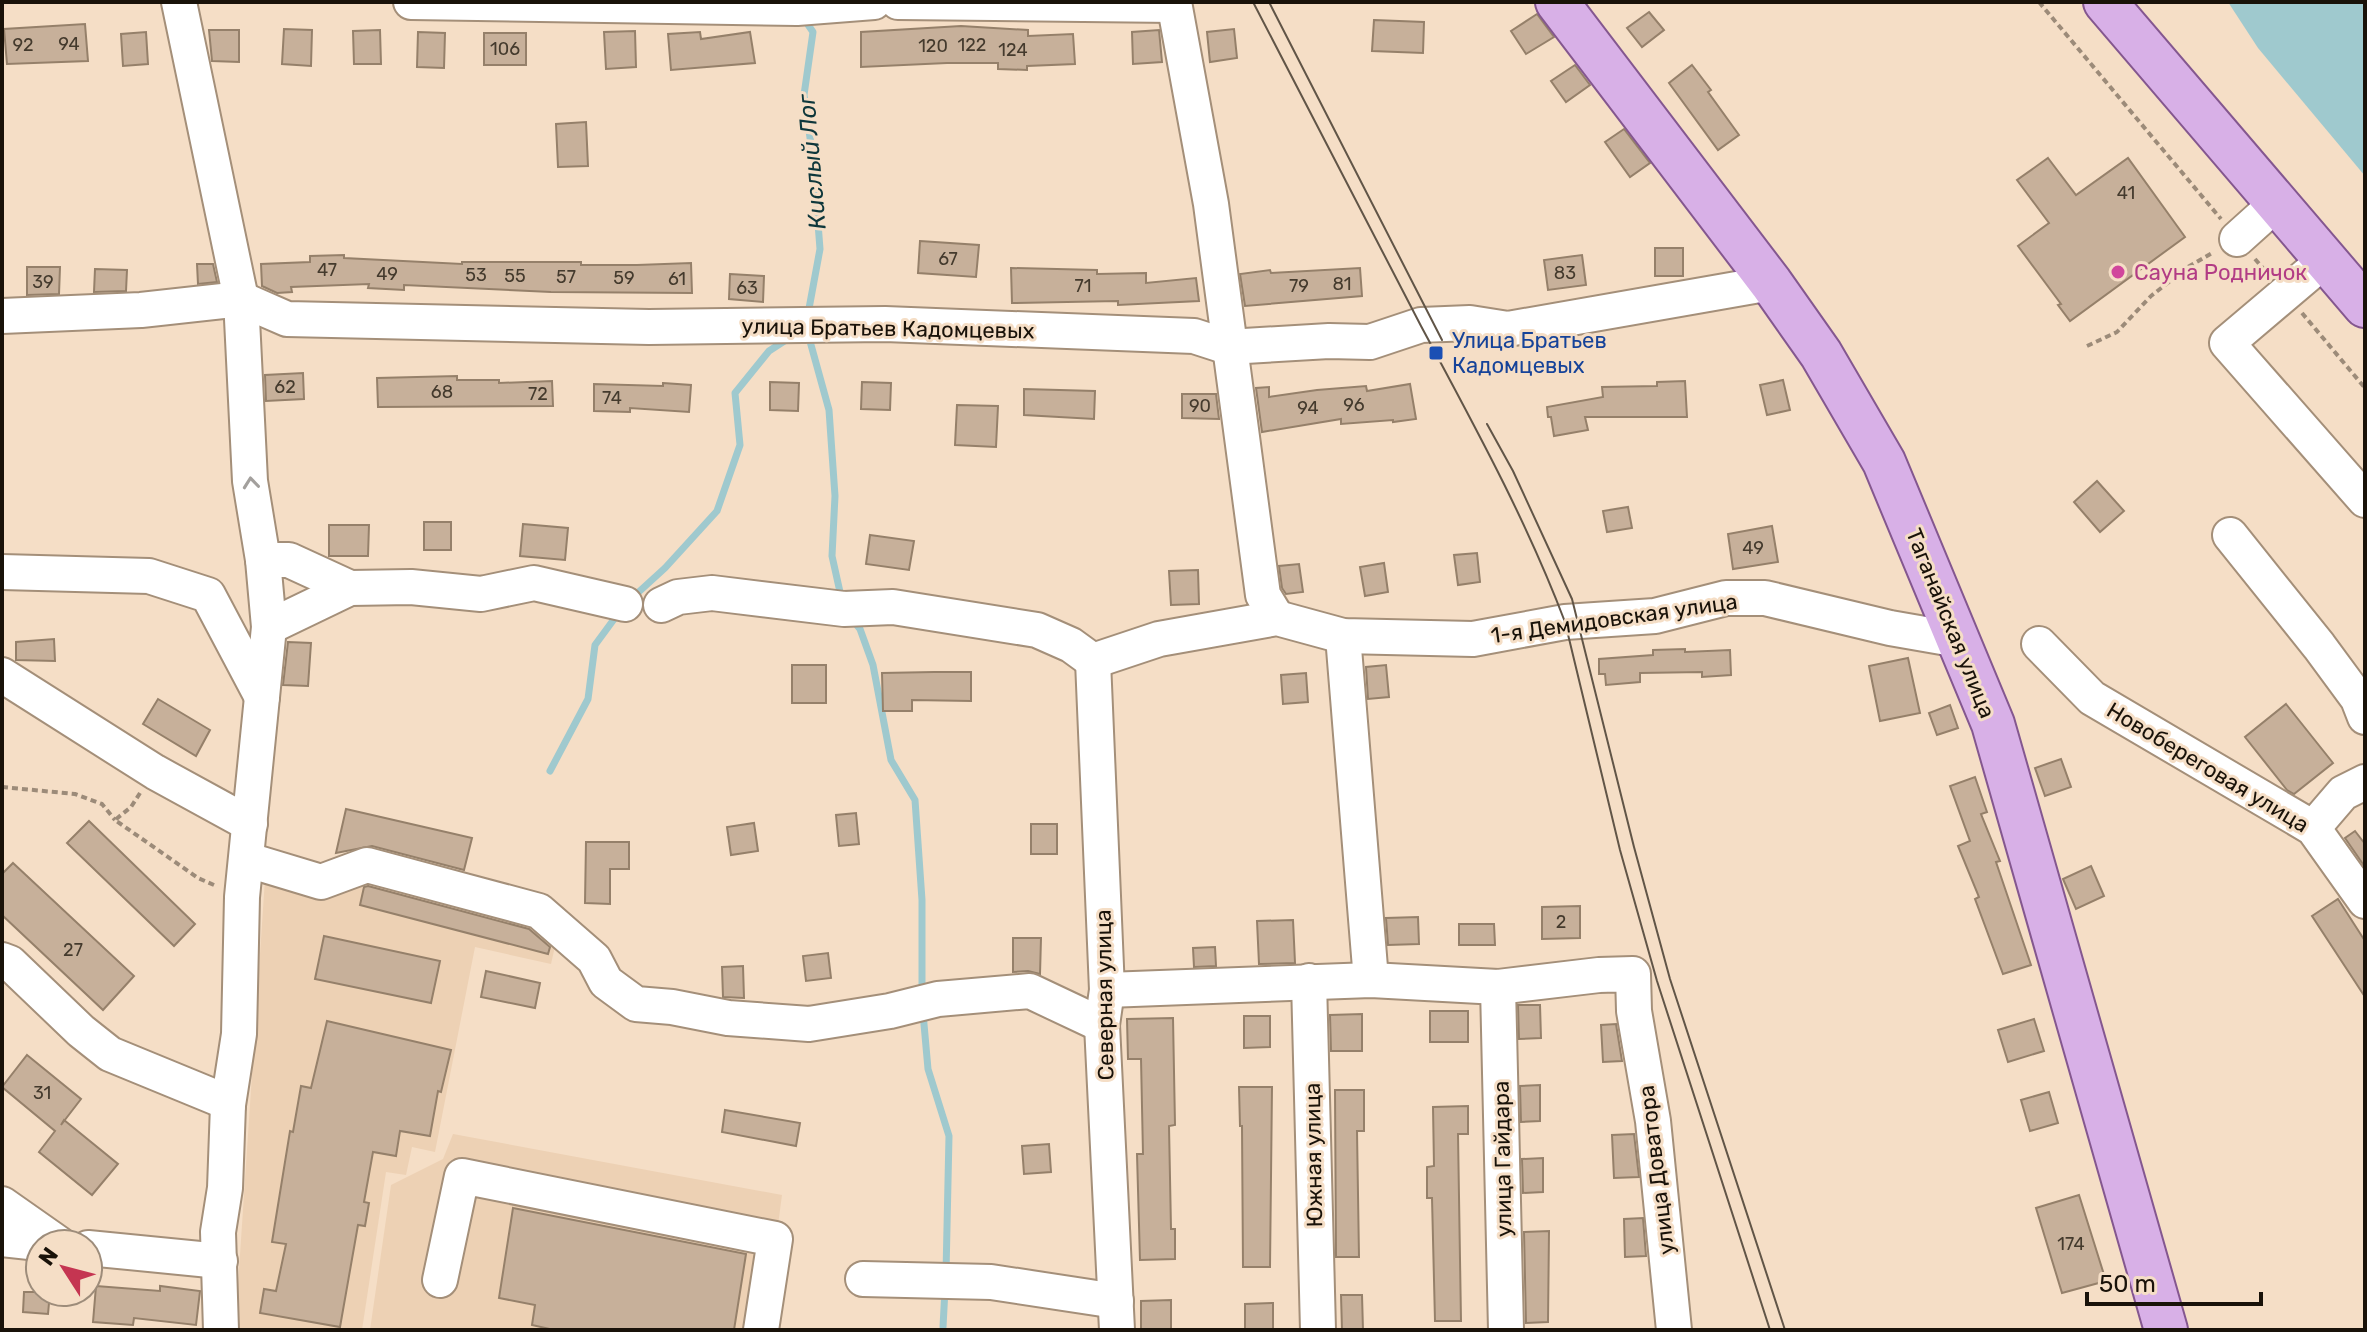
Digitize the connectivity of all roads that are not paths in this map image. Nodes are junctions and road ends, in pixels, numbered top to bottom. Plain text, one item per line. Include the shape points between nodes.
1 (179, 2) edge
2 (411, 2) edge
3 (874, 2) edge
4 (898, 2) edge
5 (1557, 2) edge
6 (2105, 2) edge
7 (1174, 4) edge
8 (2277, 203) junction
9 (2237, 239) road end
10 (2325, 260) junction
11 (1771, 283) junction
12 (241, 299) junction
13 (2365, 306) edge
14 (2, 316) edge
15 (1228, 347) junction
16 (2365, 500) edge
17 (2230, 535) dead end
18 (263, 560) junction
19 (2, 572) edge
20 (350, 588) junction
21 (625, 604) dead end
22 (661, 605) dead end
23 (1277, 618) junction
24 (269, 627) junction
25 (1343, 636) junction
26 (1959, 640) junction
27 (2039, 644) dead end
28 (1093, 661) junction
29 (2, 675) edge
30 (262, 697) junction
31 (2365, 717) edge
32 (2365, 782) edge
33 (250, 824) junction
34 (2313, 828) junction
35 (248, 860) junction
36 (2365, 901) edge
37 (2, 960) edge
38 (1371, 980) junction
39 (1309, 981) junction
40 (1498, 987) junction
41 (1107, 990) junction
42 (1102, 1025) junction
43 (228, 1105) junction
44 (2, 1204) edge
45 (36, 1228) edge
46 (2, 1239) edge
47 (24, 1241) edge
48 (104, 1250) edge
49 (220, 1261) junction
50 (863, 1279) dead end
51 (440, 1280) dead end
52 (1116, 1316) edge
53 (221, 1330) edge
54 (761, 1330) edge
55 (1318, 1330) edge
56 (1506, 1330) edge
57 (1674, 1330) edge
58 (2166, 1330) edge

1 - 12 street
2 - 3 street via 797,8
4 - 7 street
5 - 11 main road, Таганайская улица
6 - 8 main road
7 - 15 street via 1211,204
8 - 9 street
8 - 10 main road
10 - 13 main road
10 - 16 street via 2227,343
11 - 15 street, улица Братьев Кадомцевых via 1508,329 1470,323 1421,325 1370,342
11 - 26 main road, Таганайская улица via 1821,354 1877,450
12 - 14 street, улица Братьев Кадомцевых
12 - 15 street, улица Братьев Кадомцевых via 287,319 649,327 885,324 1194,336
18 -> 12 street via 250,481
15 - 23 street via 1263,595
17 - 31 street via 2327,656
18 - 20 street via 289,560
18 - 24 street
19 - 30 street via 149,576 208,595
20 - 21 street via 481,594 534,583
20 - 24 street
22 - 28 street via 712,593 844,609 893,607 1037,630
23 - 25 street, 1-я Демидовская улица
23 - 28 street, 1-я Демидовская улица via 1159,639
24 - 30 street
25 - 26 street, 1-я Демидовская улица via 1473,639 1565,622 1655,616 1726,598 1765,598
25 - 38 street
26 - 58 main road, Таганайская улица via 1993,724
27 - 34 street, Новобереговая улица via 2092,698
28 - 41 street, Северная улица
29 - 33 street via 155,772
30 - 33 street
32 - 34 street via 2343,793
33 - 35 street
34 - 36 street, Новобереговая улица
35 - 42 street via 321,882 367,865 539,911 594,959 606,982 636,1004 809,1024 938,999 1030,991
35 - 43 street via 242,897 239,1034
37 - 43 street via 110,1054
38 - 39 street
38 - 40 street
39 - 41 street
39 - 55 street, Южная улица
40 - 56 street, улица Гайдара
40 - 57 street, улица Доватора via 1633,974
41 - 42 street, Северная улица
42 - 52 street, Северная улица
43 - 49 street
44 - 45 street
46 - 47 street
48 - 49 street
49 - 53 street
50 - 52 street via 991,1282
51 - 54 street via 462,1176 775,1239

